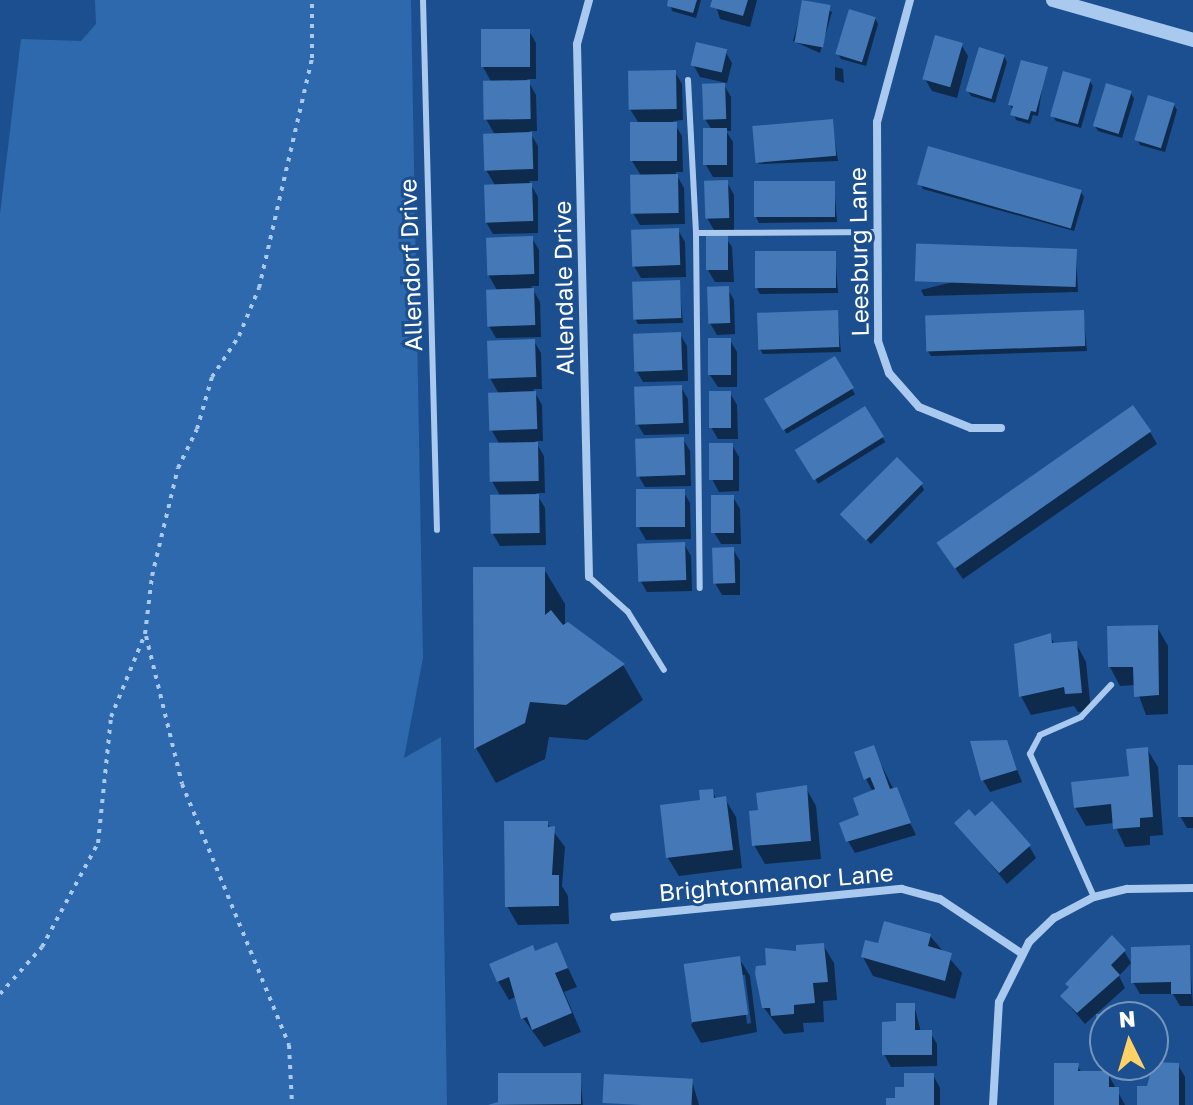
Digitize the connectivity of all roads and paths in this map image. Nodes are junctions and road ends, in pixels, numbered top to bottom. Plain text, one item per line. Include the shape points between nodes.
1 (309, 0) edge
2 (423, 0) edge
3 (589, 0) edge
4 (910, 0) edge
5 (1063, 1) edge
6 (1193, 40) edge
7 (688, 80) dead end
8 (877, 232) junction
9 (696, 233) junction
10 (1001, 428) dead end
11 (437, 530) dead end
12 (589, 577) joint
13 (700, 588) dead end
14 (145, 634) junction
15 (664, 670) dead end
16 (1111, 685) dead end
17 (1193, 888) edge
18 (1094, 897) junction
19 (614, 917) dead end
20 (1021, 953) junction
21 (0, 994) edge
22 (292, 1105) edge
23 (993, 1105) edge

1 - 14 path via 312,58 259,288 239,336 212,377 197,429 178,468 152,576
2 - 11 lane, Allendorf Drive
3 - 12 street, Allendale Drive via 577,44
4 - 8 street, Leesburg Lane via 877,122
5 - 6 street
7 - 9 lane
8 - 9 lane
8 - 10 street, Leesburg Lane via 878,341 889,373 919,407 938,419 971,428
9 - 13 lane
12 - 15 lane via 628,612
14 - 21 path via 111,717 98,843 42,947
14 - 22 path via 182,784 289,1045
16 - 18 lane via 1081,717 1040,735 1030,754
17 - 18 street via 1127,889
18 - 20 street via 1054,918
19 - 20 street, Brightonmanor Lane via 902,889 940,899
20 - 23 street via 999,1002

